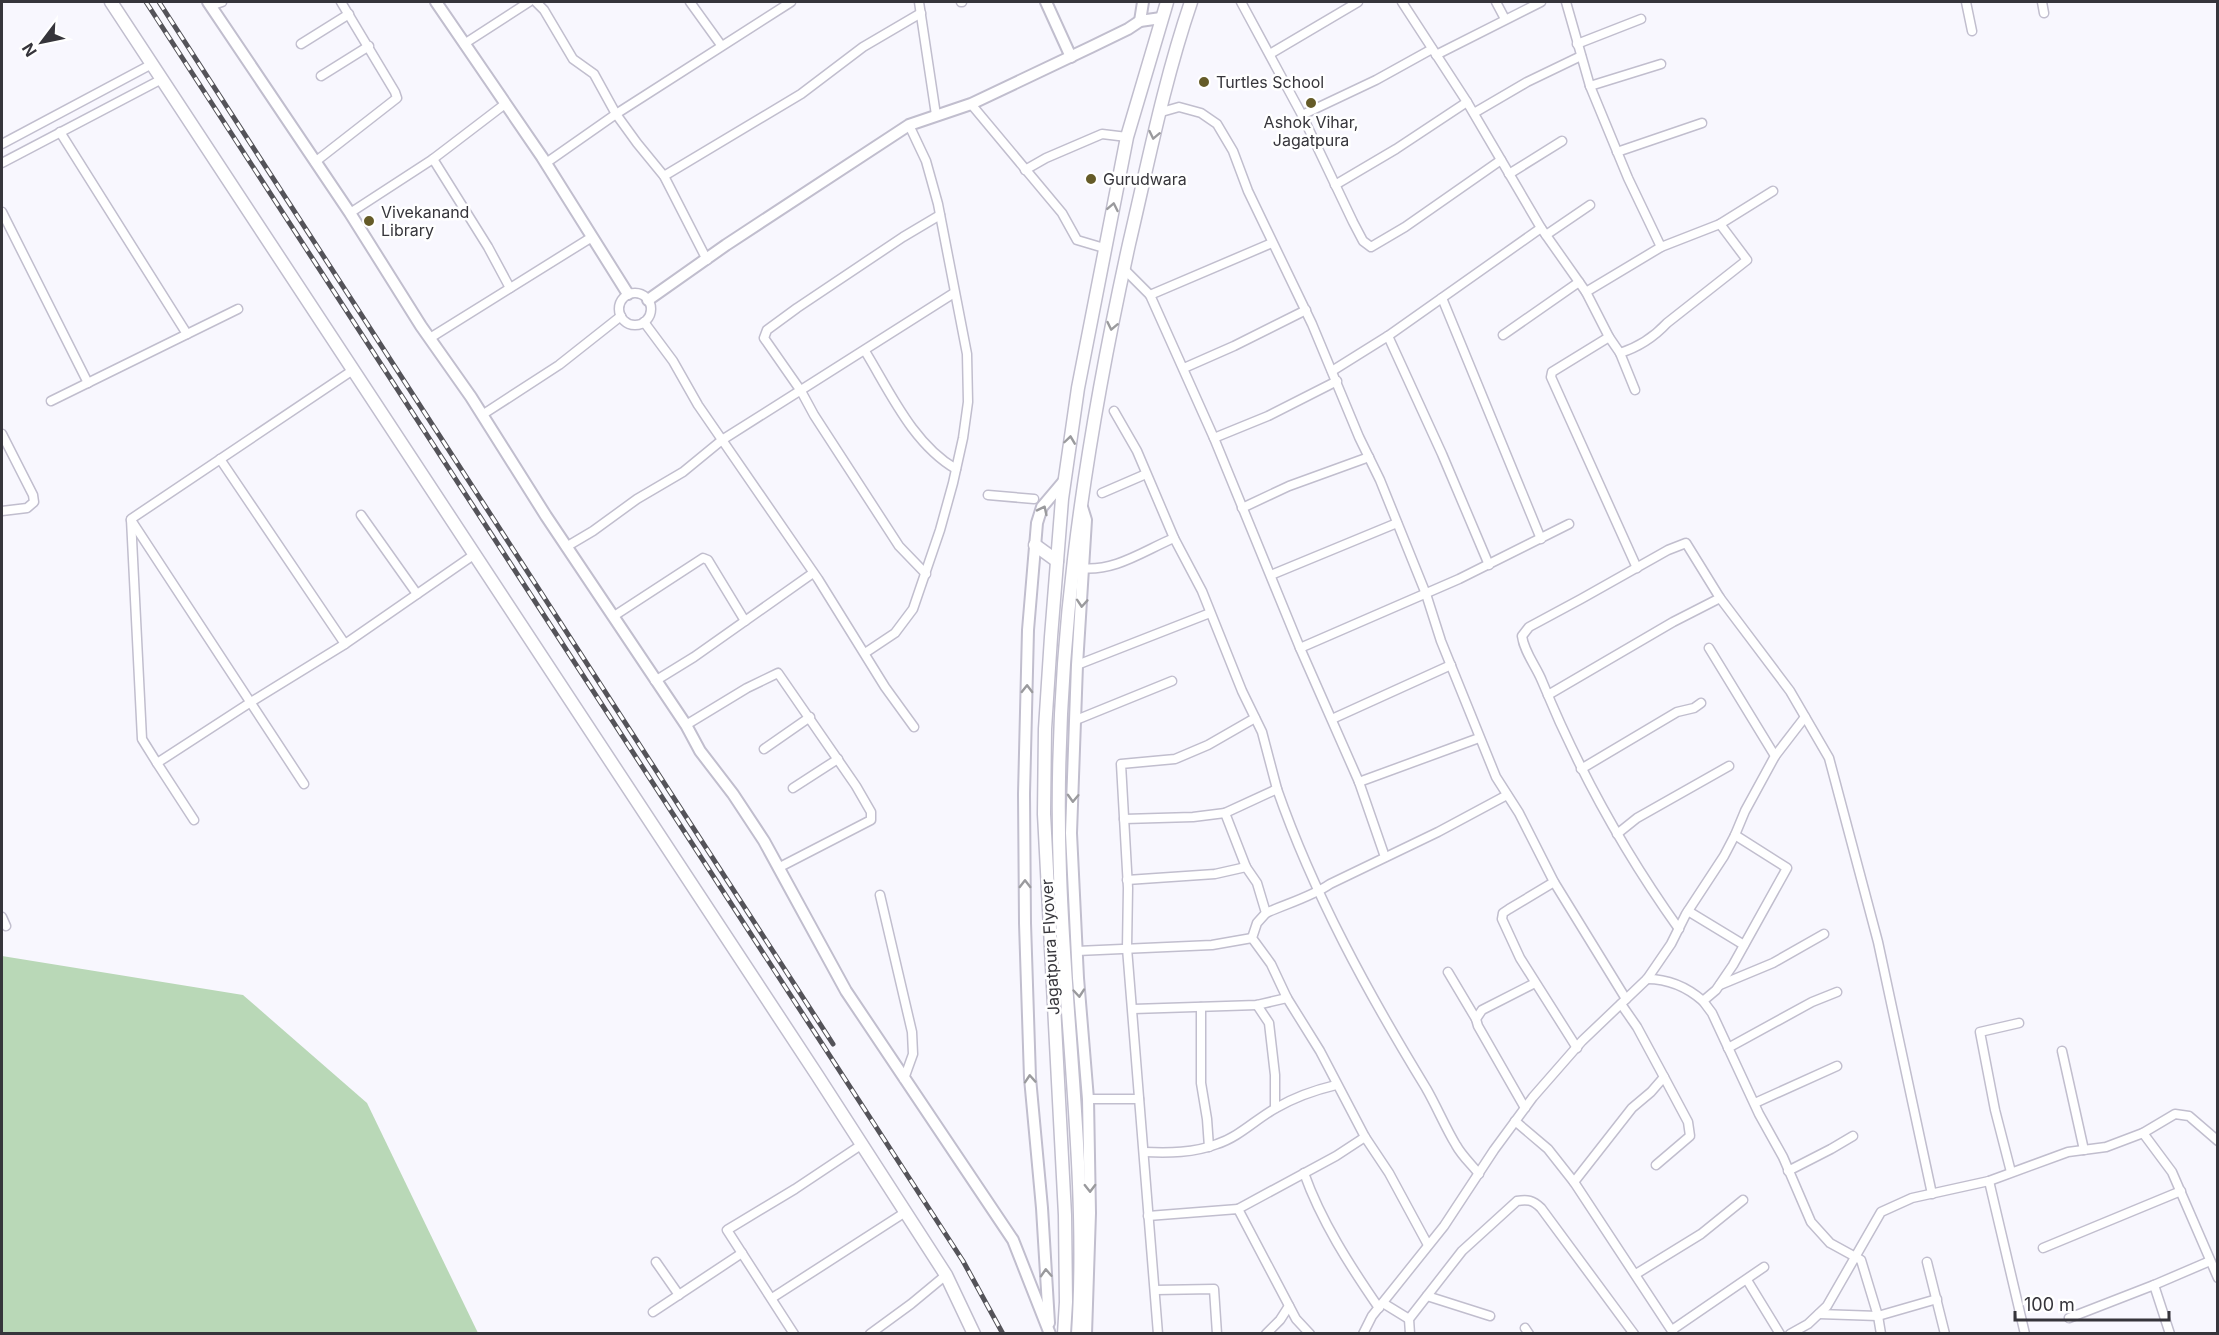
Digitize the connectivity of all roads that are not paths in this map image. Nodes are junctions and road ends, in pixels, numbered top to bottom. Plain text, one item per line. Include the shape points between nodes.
1 (111, 2) edge
2 (222, 2) edge
3 (341, 2) edge
4 (436, 2) edge
5 (529, 2) edge
6 (536, 2) edge
7 (690, 2) edge
8 (791, 2) edge
9 (919, 2) edge
10 (1046, 2) edge
11 (1143, 2) edge
12 (1167, 2) edge
13 (1191, 2) edge
14 (1241, 2) edge
15 (1358, 2) edge
16 (1402, 2) edge
17 (1496, 2) edge
18 (1541, 2) edge
19 (1566, 2) edge
20 (1965, 2) edge
21 (2042, 2) edge
22 (209, 4) edge
23 (2044, 13) dead end
24 (349, 14) junction
25 (921, 14) junction
26 (1161, 18) junction
27 (1506, 19) junction
28 (1641, 19) dead end
29 (1140, 21) junction
30 (1972, 31) dead end
31 (301, 44) dead end
32 (464, 44) junction
33 (1577, 44) junction
34 (721, 45) junction
35 (369, 46) junction
36 (1434, 52) junction
37 (1270, 54) junction
38 (1581, 56) junction
39 (1071, 57) junction
40 (152, 64) junction
41 (1660, 64) dead end
42 (321, 76) dead end
43 (162, 79) junction
44 (1590, 86) junction
45 (1467, 102) junction
46 (505, 104) junction
47 (971, 104) junction
48 (1158, 113) junction
49 (1473, 113) junction
50 (616, 114) junction
51 (936, 115) junction
52 (1302, 115) junction
53 (1702, 123) dead end
54 (909, 125) junction
55 (60, 132) junction
56 (1127, 137) junction
57 (1562, 141) dead end
58 (2, 144) edge
59 (1617, 152) junction
60 (433, 159) junction
61 (1502, 160) junction
62 (315, 162) junction
63 (2, 163) edge
64 (546, 163) junction
65 (1025, 170) junction
66 (1509, 174) junction
67 (664, 176) junction
68 (1335, 184) junction
69 (1773, 191) dead end
70 (1590, 205) dead end
71 (2, 212) edge
72 (350, 213) junction
73 (940, 215) junction
74 (1720, 224) junction
75 (1544, 232) junction
76 (592, 237) junction
77 (1272, 243) junction
78 (1661, 247) junction
79 (1104, 248) junction
80 (707, 260) junction
81 (1124, 269) junction
82 (1579, 282) junction
83 (510, 288) junction
84 (1586, 292) junction
85 (954, 293) junction
86 (628, 294) junction
87 (1150, 295) junction
88 (1442, 298) junction
89 (648, 300) junction
90 (238, 309) dead end
91 (1306, 310) junction
92 (621, 316) junction
93 (644, 322) junction
94 (188, 334) junction
95 (1503, 335) dead end
96 (1388, 336) junction
97 (1609, 337) junction
98 (430, 339) junction
99 (865, 351) junction
100 (1620, 353) junction
101 (1184, 368) junction
102 (353, 370) junction
103 (1332, 371) junction
104 (1337, 381) junction
105 (88, 383) junction
106 (1635, 390) dead end
107 (801, 391) junction
108 (51, 401) dead end
109 (1114, 411) dead end
110 (482, 415) junction
111 (2, 434) edge
112 (1214, 438) junction
113 (723, 440) junction
114 (1368, 457) junction
115 (220, 459) junction
116 (956, 468) junction
117 (1146, 474) junction
118 (1064, 481) junction
119 (1102, 493) dead end
120 (988, 495) dead end
121 (1034, 499) dead end
122 (1242, 508) junction
123 (2, 511) edge
124 (361, 515) dead end
125 (131, 519) junction
126 (1397, 523) junction
127 (1569, 524) dead end
128 (1174, 538) junction
129 (1541, 539) junction
130 (1035, 545) junction
131 (566, 547) junction
132 (475, 554) junction
133 (1057, 561) junction
134 (1489, 565) junction
135 (1078, 568) junction
136 (1637, 568) junction
137 (813, 573) junction
138 (926, 574) junction
139 (1271, 575) junction
140 (417, 594) junction
141 (1426, 594) junction
142 (1720, 598) junction
143 (1210, 613) junction
144 (614, 616) junction
145 (745, 621) junction
146 (345, 644) junction
147 (1300, 648) junction
148 (1709, 648) dead end
149 (865, 653) junction
150 (1077, 665) junction
151 (1451, 665) junction
152 (655, 681) junction
153 (1172, 681) dead end
154 (1548, 695) junction
155 (251, 702) junction
156 (1701, 703) dead end
157 (810, 717) junction
158 (1805, 717) junction
159 (1255, 718) junction
160 (1332, 719) junction
161 (1076, 720) junction
162 (686, 725) junction
163 (914, 727) dead end
164 (1479, 738) junction
165 (764, 749) dead end
166 (1775, 756) junction
167 (838, 759) junction
168 (157, 763) junction
169 (1729, 766) dead end
170 (1581, 769) junction
171 (1359, 782) junction
172 (304, 784) dead end
173 (793, 788) dead end
174 (1277, 789) junction
175 (1507, 795) junction
176 (1224, 813) junction
177 (1124, 819) junction
178 (194, 820) dead end
179 (1617, 834) junction
180 (1735, 835) junction
181 (1385, 857) junction
182 (1246, 867) junction
183 (778, 868) junction
184 (1127, 880) junction
185 (1554, 882) junction
186 (1319, 892) junction
187 (880, 895) dead end
188 (1688, 911) junction
189 (1266, 913) junction
190 (1679, 929) junction
191 (1824, 934) dead end
192 (1252, 939) junction
193 (1744, 945) junction
194 (1127, 948) junction
195 (1077, 951) junction
196 (1448, 972) dead end
197 (1647, 979) junction
198 (1535, 983) junction
199 (1719, 986) junction
200 (1837, 992) dead end
201 (1287, 998) junction
202 (1703, 1001) junction
203 (1624, 1002) junction
204 (1257, 1005) junction
205 (1201, 1007) junction
206 (1133, 1009) junction
207 (1476, 1019) junction
208 (2019, 1023) dead end
209 (1577, 1048) junction
210 (1728, 1048) junction
211 (2062, 1051) dead end
212 (1837, 1066) dead end
213 (1664, 1077) junction
214 (904, 1078) junction
215 (1336, 1085) junction
216 (1088, 1099) junction
217 (1139, 1099) junction
218 (1755, 1103) junction
219 (1275, 1108) junction
220 (1525, 1108) junction
221 (1515, 1121) junction
222 (2143, 1133) junction
223 (1853, 1136) dead end
224 (1365, 1137) junction
225 (2217, 1141) edge
226 (861, 1144) junction
227 (1209, 1147) junction
228 (2084, 1150) junction
229 (1144, 1152) junction
230 (1656, 1165) dead end
231 (1788, 1171) junction
232 (2011, 1172) junction
233 (1304, 1173) junction
234 (1479, 1174) junction
235 (1989, 1181) junction
236 (1574, 1182) junction
237 (2181, 1191) junction
238 (1932, 1194) junction
239 (1743, 1200) dead end
240 (1238, 1209) junction
241 (904, 1213) junction
242 (1148, 1216) junction
243 (1428, 1245) junction
244 (2043, 1248) dead end
245 (742, 1253) junction
246 (1855, 1257) junction
247 (2210, 1261) junction
248 (1927, 1262) dead end
249 (656, 1263) dead end
250 (1764, 1267) dead end
251 (1636, 1274) junction
252 (946, 1275) junction
253 (2217, 1278) edge
254 (1746, 1280) junction
255 (2154, 1285) junction
256 (1155, 1290) junction
257 (679, 1295) junction
258 (1427, 1296) junction
259 (772, 1298) junction
260 (1937, 1299) junction
261 (1289, 1306) junction
262 (1381, 1306) junction
263 (653, 1312) dead end
264 (1819, 1314) junction
265 (1490, 1316) dead end
266 (1878, 1316) junction
267 (2069, 1318) dead end
268 (1409, 1319) junction
269 (1673, 1332) edge
270 (1052, 1333) edge
271 (794, 1334) edge
272 (870, 1334) edge
273 (974, 1334) edge
274 (1064, 1334) edge
275 (1078, 1334) edge
276 (1086, 1334) edge
277 (1158, 1334) edge
278 (1217, 1334) edge
279 (1266, 1334) edge
280 (1310, 1334) edge
281 (1364, 1334) edge
282 (1410, 1334) edge
283 (1634, 1334) edge
284 (1780, 1334) edge
285 (1790, 1334) edge
286 (1881, 1334) edge
287 (1944, 1334) edge
288 (2025, 1334) edge
289 (2170, 1334) edge

1 - 40 main road
2 - 22 street
3 - 24 street
4 - 32 street
5 - 32 street
6 - 50 street via 573,59 594,74
7 - 34 street
8 - 34 street
9 - 25 street
10 - 39 street
11 - 29 street
12 - 26 main road, Jagatpura Flyover
13 - 48 main road, Jagatpura Flyover
14 - 37 street
15 - 37 street
16 - 36 street
17 - 27 street
18 - 27 street
19 - 33 street
20 - 30 street
21 - 23 street
22 - 62 street
24 - 31 street
24 - 35 street
25 - 51 street
25 - 67 street via 863,47 801,94
26 - 29 street
26 - 56 main road, Jagatpura Flyover
27 - 36 street
28 - 33 street
29 - 39 street
32 - 46 street
33 - 38 street
34 - 50 street
35 - 42 street
35 - 62 street via 397,98
36 - 45 street
36 - 52 street
37 - 52 street
38 - 44 street
38 - 49 street
39 - 47 street
40 - 43 main road
40 - 58 street
41 - 44 street
43 - 55 street
43 - 102 main road
44 - 59 street
45 - 49 street
45 - 68 street
46 - 60 street
46 - 64 street
47 - 51 street
47 - 65 street
48 - 77 street via 1179,107 1201,113 1217,124
48 -> 81 main road, Jagatpura Flyover
49 - 61 street
50 - 64 street
50 - 67 street
51 - 54 street
52 - 68 street
53 - 59 street
54 - 73 street via 926,161
54 - 80 street
55 - 63 street
55 - 94 street
56 - 65 street via 1102,134
79 -> 56 main road, Jagatpura Flyover
57 - 66 street
59 - 78 street
60 - 72 street
60 - 83 street
61 - 66 street
61 - 68 street via 1371,247 1363,241
62 - 72 street
64 - 76 street
65 - 79 street via 1062,213 1077,240
66 - 75 street
67 - 80 street
69 - 74 street
70 - 75 street
71 - 105 street
72 - 98 street
73 - 85 street
73 - 107 street via 767,330 764,338
74 - 78 street
74 - 100 street via 1748,260 1655,336
75 - 82 street
75 - 88 street
76 - 83 street
76 - 86 street
77 - 87 street
77 - 91 street
78 - 84 street
118 -> 79 main road, Jagatpura Flyover
80 - 89 street
81 - 87 street
81 -> 135 main road, Jagatpura Flyover via 1097,397 1081,504
82 - 84 street
82 - 95 street
83 - 98 street
84 - 97 street
85 - 99 street
85 - 116 street via 967,354 968,402
86 - 89 street via 638,293
86 - 92 street via 619,306
87 - 101 street
88 - 96 street
88 - 129 street
89 - 93 street via 650,313
90 - 94 street
91 - 101 street
91 - 103 street
92 - 93 street via 634,324
92 - 110 street via 559,365
93 - 113 street
94 - 105 street
96 - 103 street
96 - 134 street
97 - 100 street
97 - 136 street via 1552,372 1551,377
98 - 110 street
99 - 107 street
99 - 116 street via 915,431 943,461
100 - 106 street
101 - 112 street
102 - 115 street
102 - 132 main road
103 - 104 street
104 - 112 street
104 - 114 street
105 - 108 street
107 - 113 street
107 - 138 street via 899,546
109 - 117 street
110 - 131 street
111 - 123 street via 34,502 27,508
112 - 122 street
113 - 131 street via 683,472
113 - 137 street
114 - 122 street
114 - 126 street
115 - 125 street
115 - 146 street
116 - 138 street
117 - 119 street
117 - 128 street
130 -> 118 street via 1042,507
118 - 133 main road, Jagatpura Flyover
120 - 121 street
122 - 139 street
124 - 140 street
125 - 155 street
125 - 168 street via 142,739
126 - 139 street
126 - 141 street
127 - 129 street
128 - 135 street via 1124,563 1094,570
128 - 143 street
129 - 134 street
130 - 133 main road
270 -> 130 street via 1030,1078 1025,923 1028,630
131 - 144 street
132 - 140 street
132 - 226 main road
133 - 274 main road, Jagatpura Flyover via 1045,729 1044,814 1065,1215
134 - 141 street
135 -> 150 street
135 - 275 main road, Jagatpura Flyover via 1064,644 1060,757 1060,873 1079,1215
136 - 142 street via 1686,543
136 - 154 street via 1524,630 1523,642
137 - 145 street
137 - 149 street
138 - 149 street via 913,609 895,633
139 - 147 street
140 - 146 street
141 - 147 street
141 - 151 street
142 - 154 street
142 - 158 street via 1791,691
143 - 150 street
143 - 159 street
144 - 145 street via 703,558 708,560
144 - 152 street
145 - 152 street
146 - 155 street
147 - 160 street
148 - 166 street
149 - 163 street
150 - 161 street
151 - 160 street
151 - 164 street
152 - 162 street
153 - 161 street
154 - 170 street
155 - 168 street
155 - 172 street
156 - 170 street via 1677,712
157 - 162 street via 776,672
157 - 165 street
157 - 167 street
158 - 166 street
158 - 238 street via 1829,758 1859,869
159 - 174 street
159 - 177 street via 1175,759 1121,764
160 - 171 street
161 -> 195 street via 1071,833
162 - 183 street
164 - 171 street
164 - 175 street
166 - 180 street
167 - 173 street
167 - 183 street via 872,812 871,820
168 - 178 street
169 - 179 street via 1637,818
170 - 179 street
171 - 181 street
174 - 176 street
174 - 186 street
175 - 181 street
175 - 185 street
176 - 177 street
176 - 182 street
177 - 184 street
179 - 190 street
180 - 188 street
180 - 193 street via 1787,868
181 - 186 street
182 - 184 street via 1215,874
182 - 189 street via 1257,883
183 - 214 street via 846,990
184 - 194 street
185 - 198 street via 1503,913 1504,925
185 - 203 street
186 - 189 street
186 - 234 street via 1367,988 1435,1102 1456,1146
187 - 214 street via 911,1019 913,1054
188 - 190 street
188 - 193 street
189 - 192 street via 1257,923
190 - 197 street
191 - 199 street via 1773,963
192 - 194 street via 1212,945
192 - 201 street via 1271,964
193 - 199 street
194 - 195 street
194 - 206 street
195 -> 216 street
196 - 207 street
197 - 202 street via 1675,984
197 - 203 street
198 - 207 street via 1482,1010
198 - 209 street
199 - 202 street
200 - 210 street
201 - 204 street
201 - 215 street
202 - 210 street
203 - 209 street
203 - 213 street
204 - 205 street
204 - 219 street via 1269,1023
205 - 206 street
205 - 227 street via 1201,1083
206 - 217 street
207 - 220 street
208 - 232 street via 1980,1032
209 - 220 street
210 - 218 street
211 - 228 street
212 - 218 street
213 - 230 street via 1688,1122 1690,1136
213 - 236 street via 1632,1108
214 - 270 street via 1013,1240
215 - 219 street via 1313,1090
215 - 224 street
216 - 217 street
216 -> 276 street
217 - 229 street
218 - 231 street
219 - 227 street via 1245,1130
220 - 221 street
221 - 234 street
221 - 236 street via 1548,1149
222 - 225 street via 2175,1114 2189,1116
222 - 228 street via 2106,1147
222 - 237 street
223 - 231 street
224 - 233 street
224 - 243 street
226 - 241 main road
226 - 245 street via 727,1230
227 - 229 street
228 - 232 street
229 - 242 street
231 - 246 street via 1811,1222 1830,1243
232 - 235 street
233 - 240 street
233 - 262 street via 1310,1192 1356,1276
234 - 243 street
235 - 238 street
235 - 288 street
236 - 251 street
237 - 244 street
237 - 247 street
238 - 246 street via 1881,1212
239 - 251 street via 1701,1234
240 - 242 street
240 - 261 street
241 - 252 main road
241 - 259 street
242 - 256 street
243 - 262 street
245 - 257 street
245 - 259 street
246 - 264 street
246 - 266 street via 1861,1260
247 - 253 street
247 - 255 street
248 - 260 street
249 - 257 street
250 - 254 street
251 - 269 street
252 - 272 street
252 - 273 main road
254 - 269 street
254 - 284 street
255 - 267 street
255 - 289 street
256 - 277 street
256 - 278 street via 1214,1289
257 - 263 street
258 - 265 street
258 - 268 street
258 - 283 street via 1472,1241 1517,1201 1526,1199 1540,1208
259 - 271 street
260 - 266 street
260 - 287 street
261 - 279 street
261 - 280 street
262 - 268 street
262 - 281 street
264 - 266 street
264 - 285 street
266 - 286 street
268 - 282 street

